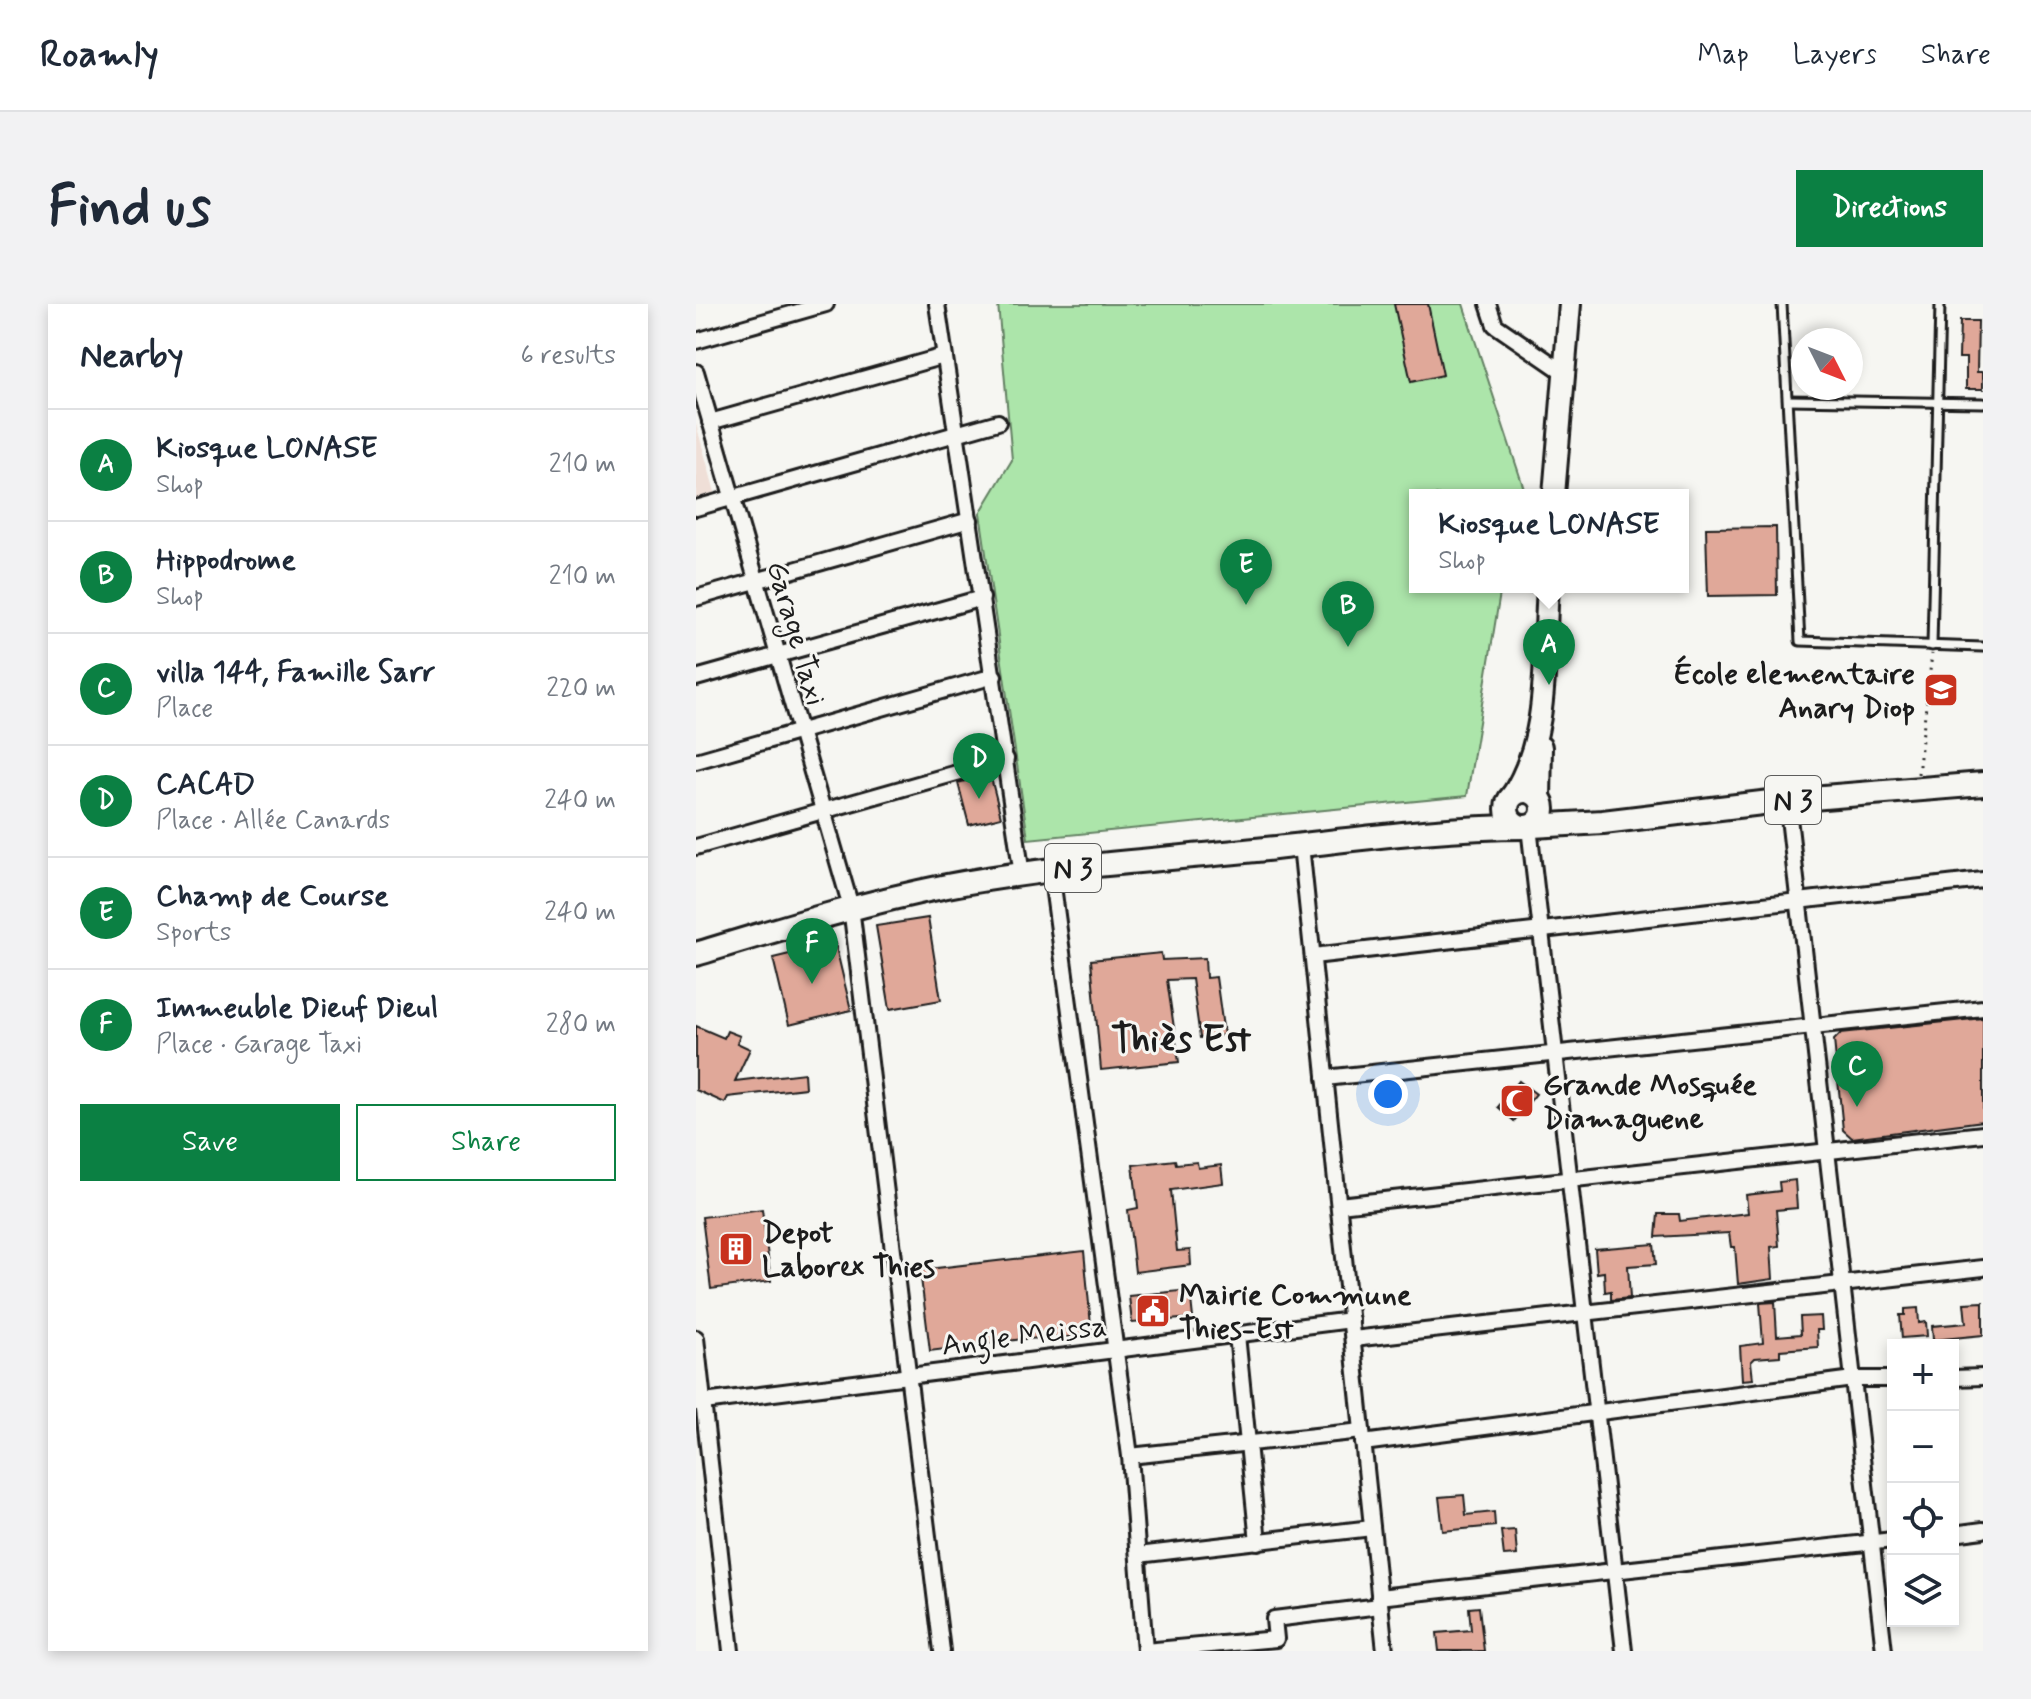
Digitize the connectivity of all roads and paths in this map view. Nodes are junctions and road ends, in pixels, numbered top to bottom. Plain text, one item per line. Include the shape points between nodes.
1 (826, 304) edge
2 (937, 304) edge
3 (1488, 304) edge
4 (1570, 304) edge
5 (1782, 304) edge
6 (1940, 304) edge
7 (696, 341) edge
8 (944, 356) junction
9 (1562, 371) junction
10 (696, 372) edge
11 (1788, 400) junction
12 (1939, 402) junction
13 (1983, 403) edge
14 (703, 421) edge
15 (998, 422) dead end
16 (957, 433) junction
17 (1554, 489) edge
18 (732, 498) junction
19 (696, 508) edge
20 (970, 520) junction
21 (755, 581) junction
22 (1548, 593) edge
23 (696, 598) edge
24 (982, 598) junction
25 (1932, 646) junction
26 (1983, 647) edge
27 (776, 655) junction
28 (994, 676) junction
29 (696, 678) edge
30 (1539, 731) junction
31 (798, 732) junction
32 (1006, 759) junction
33 (696, 761) edge
34 (1983, 784) edge
35 (1917, 789) junction
36 (1510, 800) junction
37 (1787, 800) junction
38 (821, 812) junction
39 (1534, 817) junction
40 (1459, 830) junction
41 (1301, 845) junction
42 (696, 847) edge
43 (1051, 871) junction
44 (1022, 875) junction
45 (1983, 880) edge
46 (1798, 901) junction
47 (851, 907) junction
48 (1541, 930) junction
49 (696, 954) edge
50 (1313, 956) junction
51 (1983, 1008) edge
52 (1812, 1026) junction
53 (1555, 1055) junction
54 (1325, 1078) junction
55 (1983, 1134) edge
56 (1827, 1151) junction
57 (1569, 1180) junction
58 (1339, 1205) junction
59 (1983, 1268) edge
60 (1842, 1284) junction
61 (1585, 1313) junction
62 (1351, 1320) junction
63 (1237, 1335) junction
64 (696, 1338) edge
65 (1353, 1339) junction
66 (1116, 1351) junction
67 (911, 1374) junction
68 (1983, 1377) edge
69 (1959, 1378) edge
70 (1853, 1379) junction
71 (1887, 1379) edge
72 (700, 1403) edge
73 (1596, 1413) junction
74 (1363, 1437) junction
75 (1249, 1443) junction
76 (1130, 1456) junction
77 (1372, 1528) junction
78 (1983, 1530) edge
79 (1959, 1533) edge
80 (1887, 1541) edge
81 (1258, 1542) junction
82 (1871, 1543) junction
83 (1138, 1555) junction
84 (1615, 1571) junction
85 (1380, 1602) junction
86 (731, 1651) edge
87 (942, 1651) edge
88 (1145, 1651) edge
89 (1385, 1651) edge
90 (1624, 1651) edge
91 (1884, 1651) edge

1 - 7 street
2 - 8 street
3 - 9 street via 1495,325
4 - 9 main road
5 - 11 lane
6 - 12 lane
8 - 14 street
8 - 16 street
9 - 17 main road
10 - 14 street, Garage Taxi
11 - 12 lane
11 - 25 lane via 1800,641
12 - 13 lane
12 - 25 lane
14 - 18 street, Garage Taxi
15 - 16 street
16 - 18 street
16 - 20 street
18 - 19 street
18 - 21 street, Garage Taxi
20 - 21 street
20 - 24 street
21 - 23 street
21 - 27 street, Garage Taxi
22 - 30 main road
24 - 27 street
24 - 28 street
25 - 26 lane
25 - 35 path
27 - 29 street
27 - 31 street, Garage Taxi
28 - 31 street
28 - 32 street
30 - 36 main road via 1531,764
30 - 39 main road
31 - 33 street
31 - 38 street, Garage Taxi
32 - 38 street
32 - 44 street
34 - 35 main road, N 3
35 - 37 main road, N 3
36 - 39 main road via 1512,822
36 - 39 main road via 1522,790
36 - 40 main road, N 3
37 - 39 main road, N 3 via 1603,822
37 - 46 street
38 - 42 street
38 - 47 street, Garage Taxi
39 - 40 main road, N 3
39 - 48 street
40 - 41 main road, N 3
41 - 43 main road, N 3
41 - 50 street
43 - 44 main road, N 3
43 - 66 street
44 - 47 main road, N 3
45 - 46 street
46 - 48 street
46 - 52 street
47 - 49 main road, N 3
47 - 67 street, Garage Taxi
48 - 50 street
48 - 53 street
50 - 54 street
51 - 52 street
52 - 53 street
52 - 56 street
53 - 54 street
53 - 57 street
54 - 58 street
55 - 56 street
56 - 57 street
56 - 60 street
57 - 58 street
57 - 61 street
58 - 62 street
59 - 60 street
60 - 61 street
60 - 70 street
61 - 65 street
61 - 73 street
62 - 63 street, Angle Meissa
62 - 65 street
63 - 66 street, Angle Meissa
63 - 75 street
64 - 72 street
65 - 74 street
66 - 67 street, Angle Meissa
66 - 76 street
67 - 72 street, Angle Meissa
67 - 87 street, Garage Taxi
68 - 69 street
70 - 71 street
70 - 73 street
70 - 82 street
72 - 86 street
73 - 74 street
73 - 84 street
74 - 75 street
74 - 77 street
75 - 76 street
75 - 81 street
76 - 83 street
77 - 81 street
77 - 85 street
78 - 79 street
80 - 82 street
81 - 83 street
82 - 84 street
82 - 91 street
83 - 88 street
84 - 85 street
84 - 90 street
85 - 88 street via 1274,1619 1276,1639
85 - 89 street

